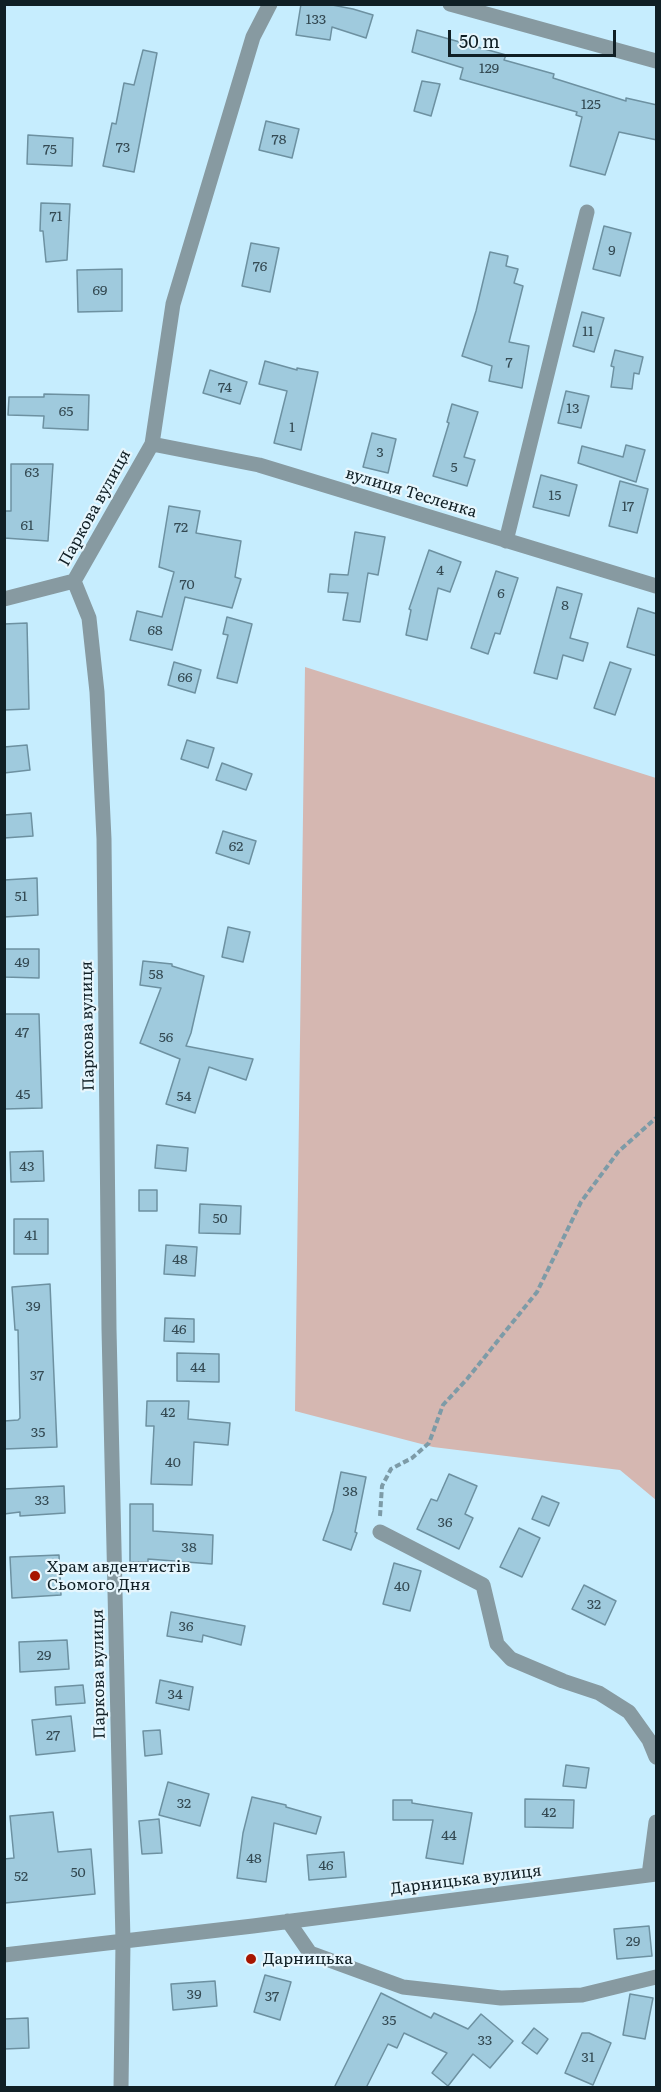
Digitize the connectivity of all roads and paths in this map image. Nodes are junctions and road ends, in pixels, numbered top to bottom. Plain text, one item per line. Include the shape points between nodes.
1 (270, 4) edge
2 (450, 4) edge
3 (657, 61) edge
4 (587, 212) dead end
5 (152, 444) junction
6 (506, 540) junction
7 (74, 581) junction
8 (657, 586) edge
9 (4, 599) edge
10 (657, 1118) edge
11 (380, 1532) joint
12 (657, 1757) edge
13 (657, 1822) edge
14 (653, 1875) edge
15 (288, 1921) junction
16 (123, 1941) junction
17 (4, 1955) edge
18 (657, 1977) edge
19 (121, 2088) edge

1 - 5 street, Паркова вулиця via 253,37 172,304
2 - 3 street
4 - 6 street
5 - 6 street, вулиця Тесленка via 259,465
5 - 7 street, Паркова вулиця
6 - 8 street, вулиця Тесленка
7 - 9 street
7 - 16 street, Паркова вулиця via 89,618 104,839 109,1329
10 - 11 path via 618,1152 582,1202 537,1292 443,1405 429,1443 412,1458 391,1468 382,1486
11 - 12 street via 483,1585 497,1644 511,1659 599,1693 629,1712
13 - 14 street, Дарницька вулиця
14 - 15 street, Дарницька вулиця
15 - 16 street, Дарницька вулиця
15 - 18 street via 310,1953 403,1987 501,1998 582,1995
16 - 17 street, Дарницька вулиця
16 - 19 street, Паркова вулиця

